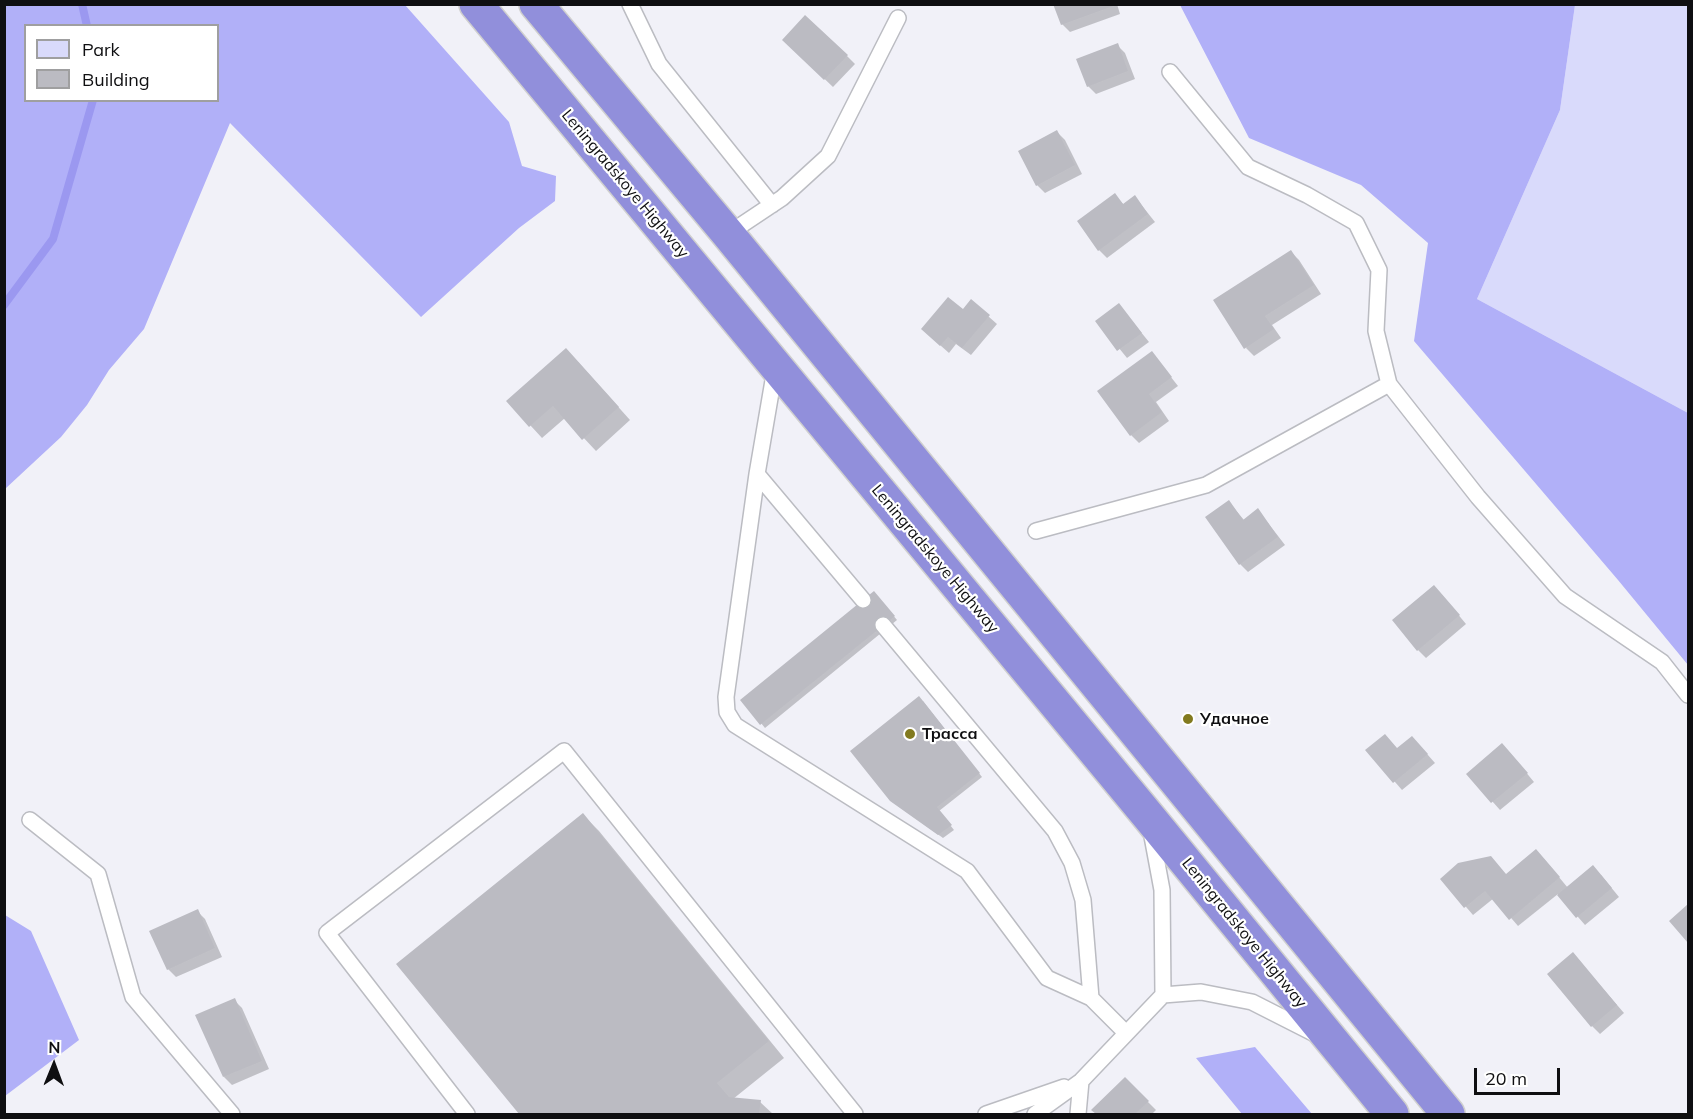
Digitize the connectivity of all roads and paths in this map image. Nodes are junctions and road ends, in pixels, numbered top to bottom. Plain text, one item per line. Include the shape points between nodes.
1 (476, 4) edge
2 (536, 4) edge
3 (630, 4) edge
4 (898, 18) dead end
5 (1170, 72) dead end
6 (772, 205) junction
7 (728, 234) junction
8 (775, 366) junction
9 (1389, 384) junction
10 (757, 474) junction
11 (1036, 531) dead end
12 (863, 600) dead end
13 (883, 625) dead end
14 (1689, 695) edge
15 (1149, 817) junction
16 (30, 820) dead end
17 (1163, 995) junction
18 (1091, 998) junction
19 (1126, 1033) junction
20 (1334, 1043) junction
21 (1081, 1081) junction
22 (232, 1114) edge
23 (468, 1114) edge
24 (855, 1114) edge
25 (986, 1114) edge
26 (1035, 1114) edge
27 (1078, 1114) edge
28 (1392, 1114) edge
29 (1448, 1114) edge

1 - 8 highway, Leningradskoye Highway
2 - 7 highway
3 - 6 lane via 659,64
4 - 6 lane via 828,156
5 - 9 lane via 1248,167 1356,223 1379,270 1376,331
6 - 7 lane
7 - 29 highway
8 - 10 lane
8 - 15 highway, Leningradskoye Highway
9 - 11 lane via 1206,485
9 - 14 lane via 1478,497 1565,597 1662,662
10 - 12 lane
10 - 18 lane via 726,697 727,712 735,725 967,871 1047,978
13 - 18 lane via 1055,831 1072,863 1083,900
15 - 17 lane via 1162,890
15 - 20 highway, Leningradskoye Highway
16 - 22 lane via 98,874 133,997
17 - 19 lane
17 - 20 lane via 1201,992 1252,1002
18 - 19 lane
19 - 21 lane
20 - 28 highway, Leningradskoye Highway
21 - 25 lane
21 - 26 lane
21 - 27 lane
23 - 24 lane via 327,933 564,751

